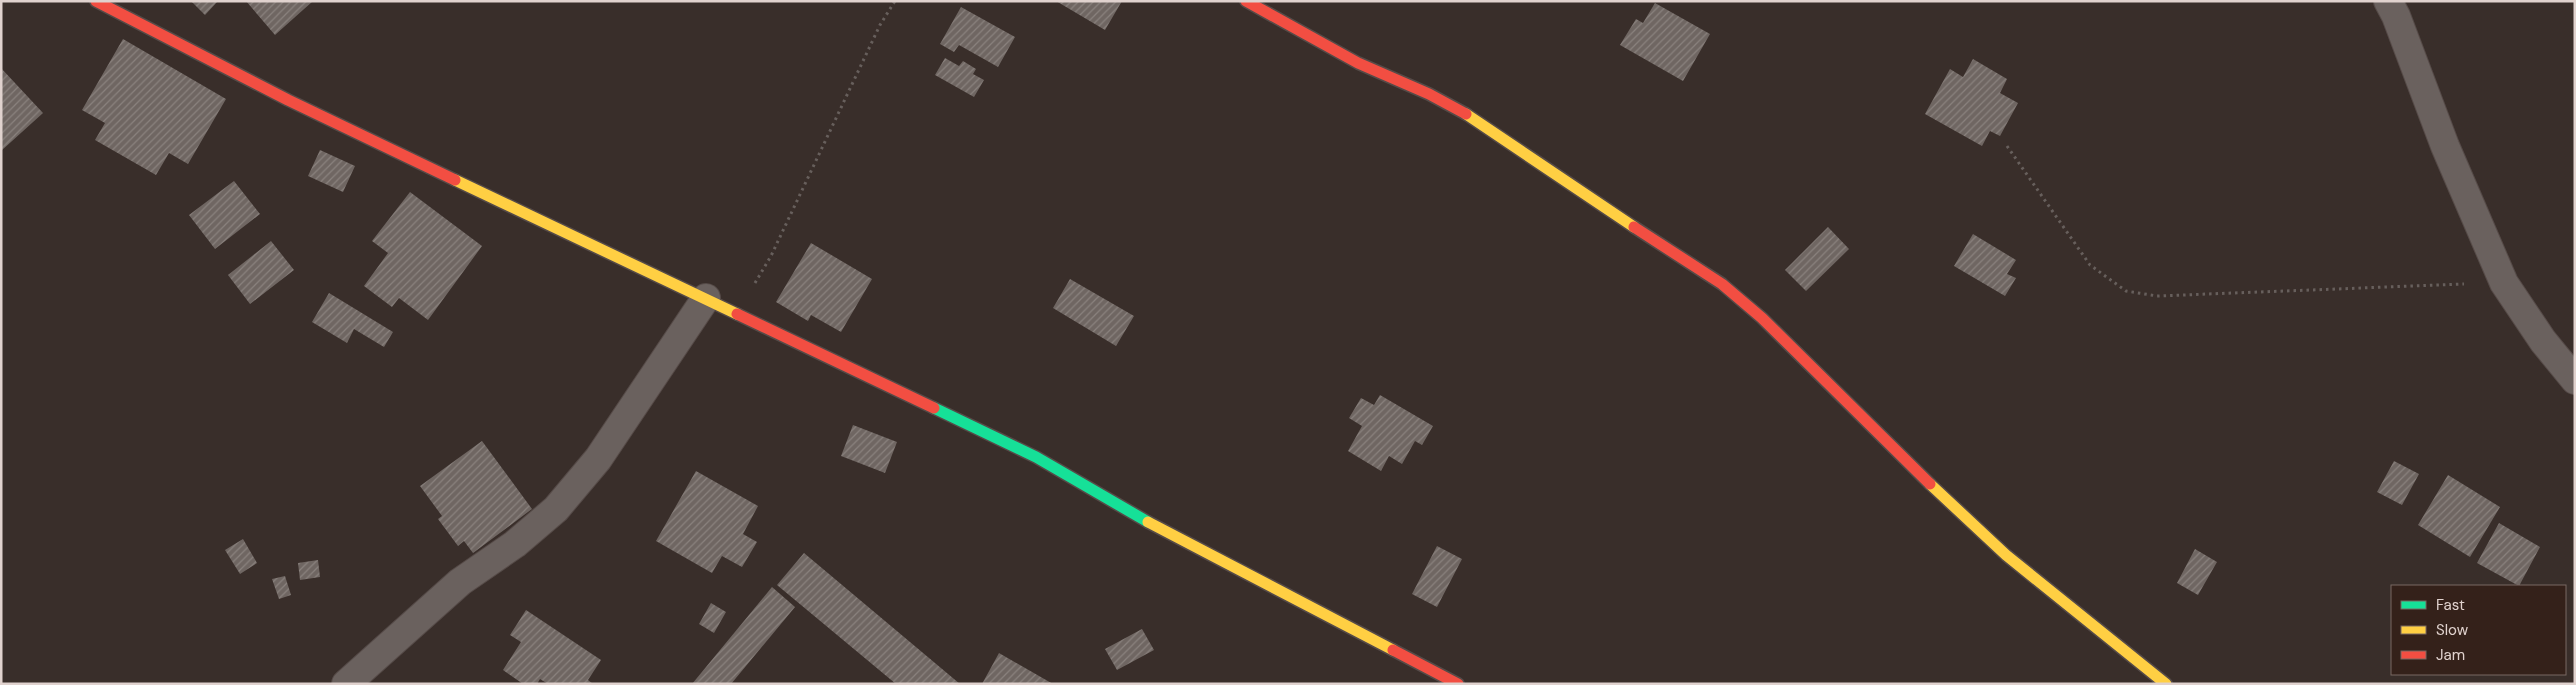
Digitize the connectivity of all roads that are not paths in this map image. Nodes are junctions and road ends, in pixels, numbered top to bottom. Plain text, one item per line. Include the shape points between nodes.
1 (96, 1) edge
2 (1246, 1) edge
3 (2388, 1) edge
4 (706, 298) junction
5 (2575, 380) edge
6 (346, 684) edge
7 (1458, 684) edge
8 (2166, 684) edge

1 - 4 street via 288,100
2 - 8 street via 1358,63 1429,94 1483,124 1722,284 1762,318 1892,449 2006,554
3 - 5 street via 2504,283
4 - 6 street via 598,459 556,509 515,544 460,582
4 - 7 street via 1036,457 1129,512

